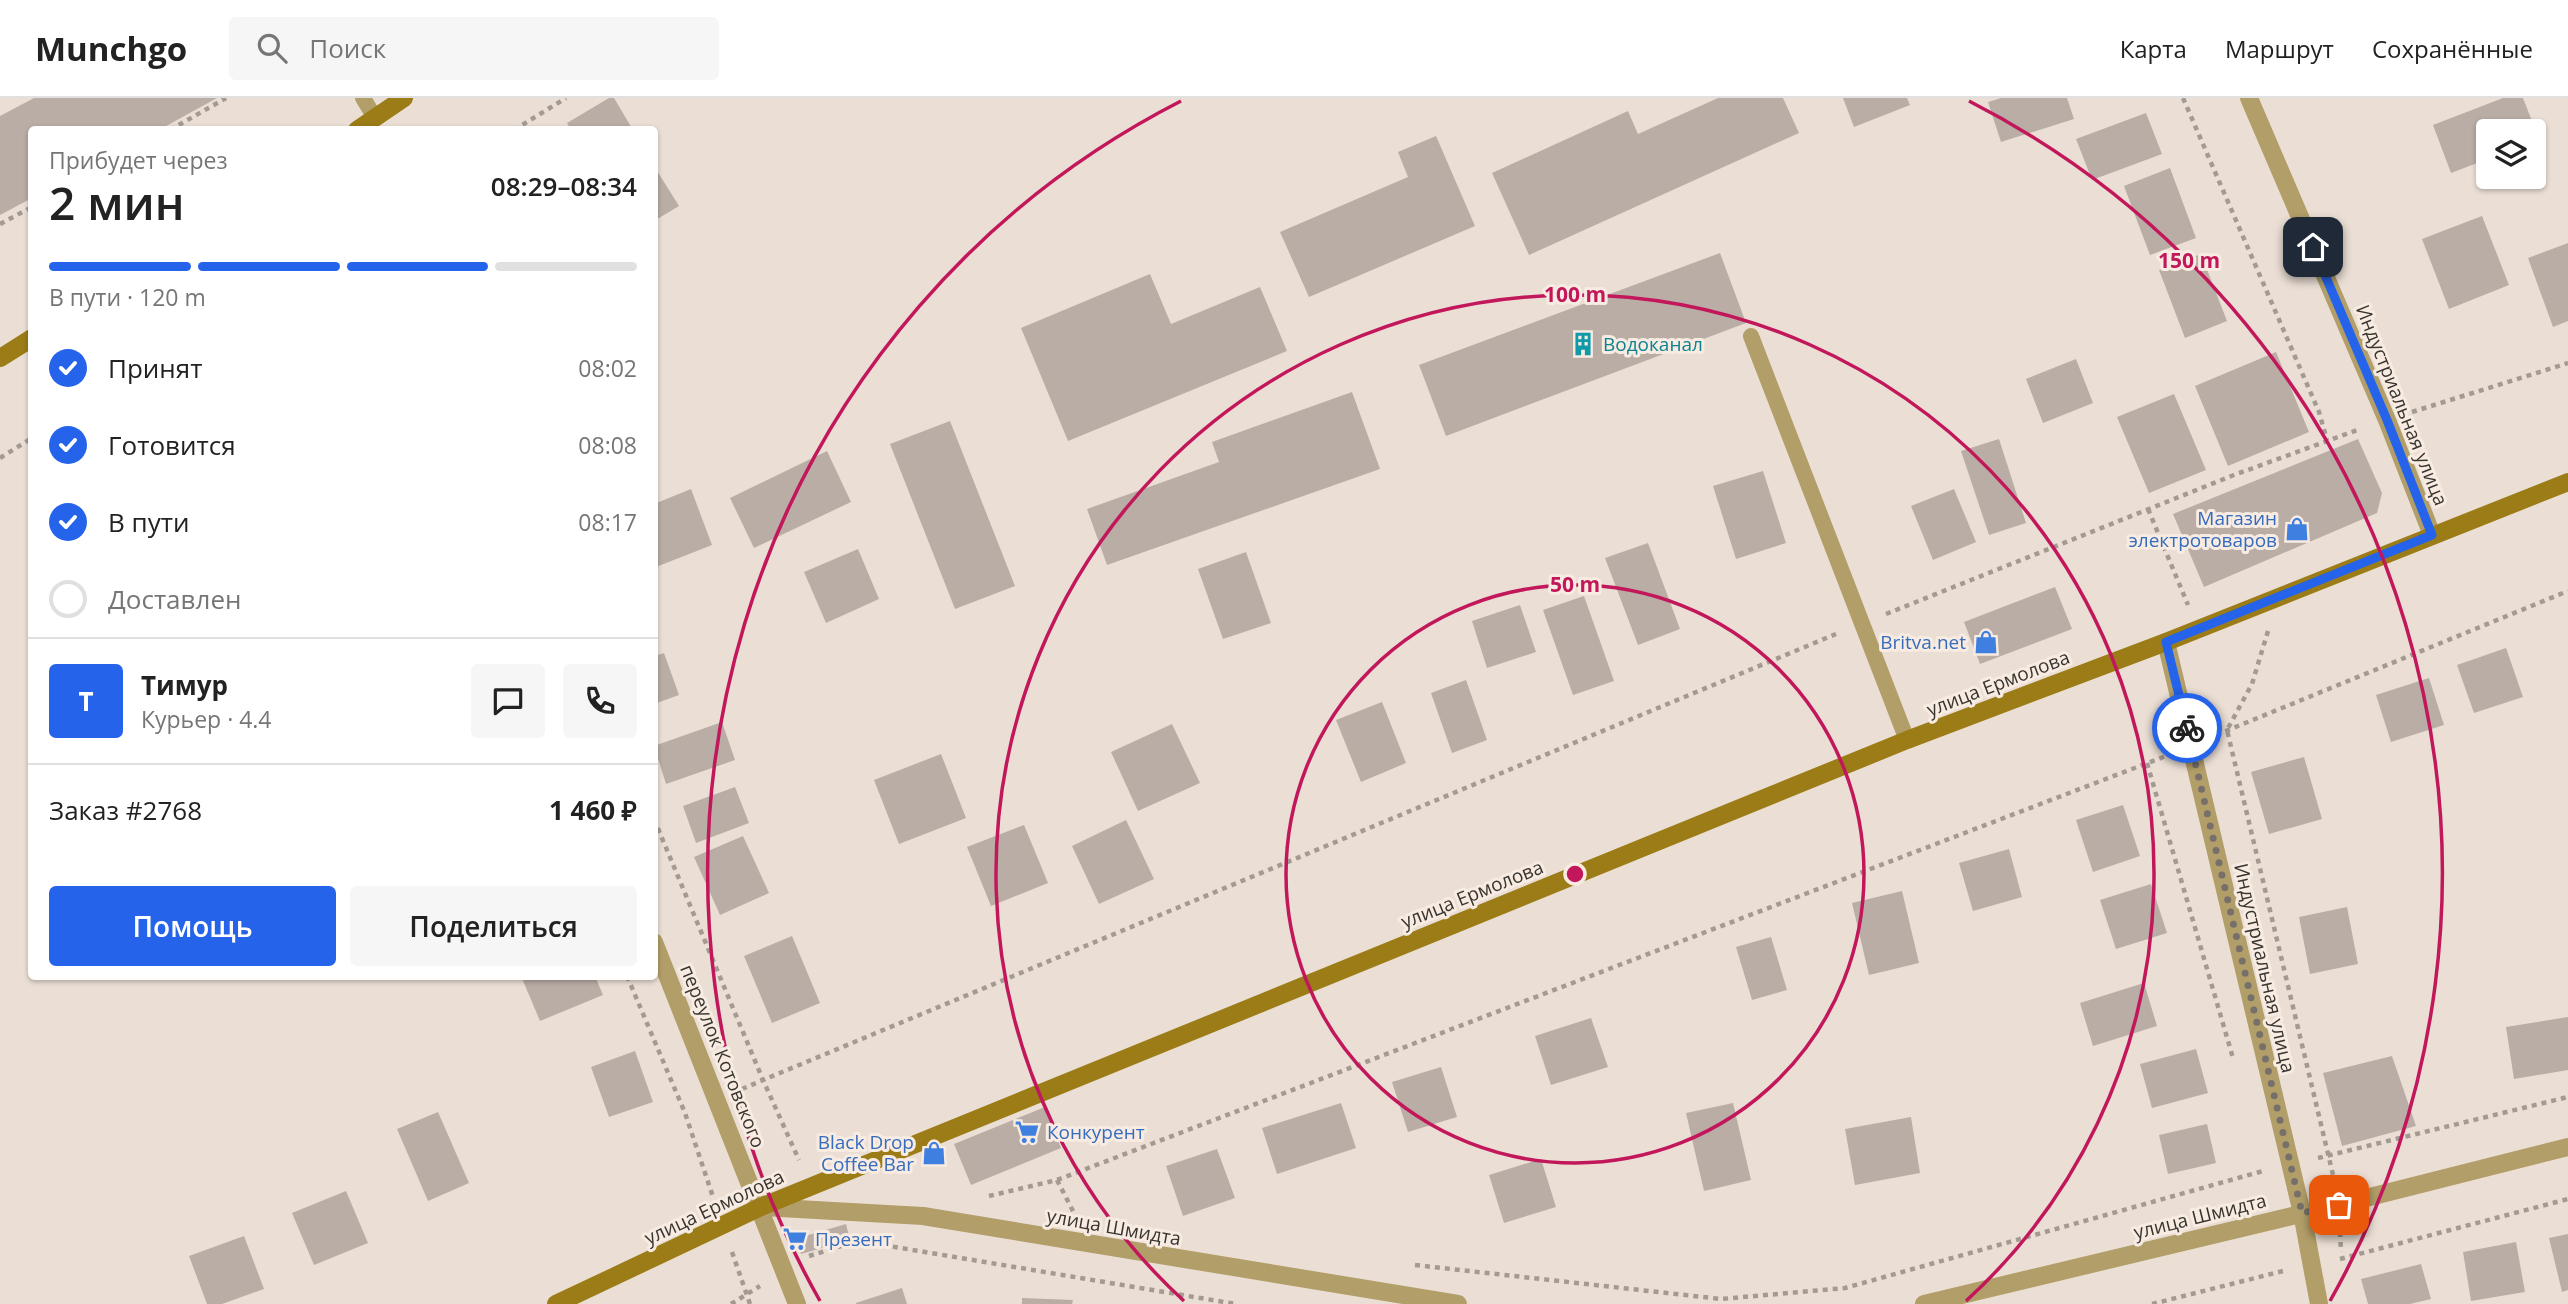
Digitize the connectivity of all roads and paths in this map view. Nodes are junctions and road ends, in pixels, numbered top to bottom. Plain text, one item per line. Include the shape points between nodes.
1 (226, 98) edge
2 (363, 98) edge
3 (404, 98) edge
4 (566, 98) edge
5 (2182, 98) edge
6 (2249, 98) edge
7 (374, 118) junction
8 (177, 126) edge
9 (363, 126) edge
10 (520, 126) edge
11 (28, 208) edge
12 (0, 224) edge
13 (1751, 336) dead end
14 (28, 340) edge
15 (0, 358) edge
16 (28, 440) edge
17 (2327, 440) dead end
18 (0, 458) edge
19 (2234, 475) dead end
20 (2568, 482) edge
21 (2148, 509) junction
22 (2432, 535) junction
23 (2568, 591) edge
24 (2268, 600) junction
25 (1862, 623) junction
26 (2198, 628) junction
27 (2166, 642) junction
28 (2227, 730) junction
29 (1907, 740) junction
30 (2191, 746) junction
31 (2147, 764) junction
32 (658, 830) edge
33 (658, 952) edge
34 (629, 980) edge
35 (2235, 1068) dead end
36 (763, 1080) junction
37 (2568, 1097) edge
38 (2568, 1147) edge
39 (2330, 1155) junction
40 (2262, 1161) dead end
41 (2290, 1164) junction
42 (2263, 1171) junction
43 (1057, 1180) junction
44 (808, 1187) junction
45 (978, 1199) dead end
46 (2568, 1199) edge
47 (2339, 1205) junction
48 (761, 1207) junction
49 (2302, 1213) junction
50 (1076, 1216) dead end
51 (723, 1225) junction
52 (866, 1243) dead end
53 (877, 1244) dead end
54 (2342, 1259) junction
55 (1408, 1264) dead end
56 (2312, 1265) junction
57 (784, 1269) junction
58 (2344, 1272) dead end
59 (747, 1294) junction
60 (556, 1304) edge
61 (731, 1304) edge
62 (750, 1304) edge
63 (797, 1304) edge
64 (1236, 1304) edge
65 (1458, 1304) edge
66 (1924, 1304) edge
67 (2152, 1304) edge
68 (2319, 1304) edge

1 - 8 path
2 - 7 lane
3 - 7 street
4 - 10 path
5 - 17 path
6 - 22 street, Индустриальная улица
7 - 9 street
11 - 12 path
13 - 25 lane
14 - 15 street
16 - 18 path
19 - 21 path
20 - 22 street, улица Ермолова
21 - 25 path
21 - 26 path
22 - 24 street, улица Ермолова
23 - 28 path
24 - 26 street, улица Ермолова
24 - 28 path via 2269,628 2252,684
25 - 29 lane
25 - 36 path
26 - 27 street, улица Ермолова
27 - 29 street, улица Ермолова
27 - 30 street, Индустриальная улица
28 - 30 path
28 - 39 path
29 - 44 street, улица Ермолова
30 - 31 path
30 - 41 street, Индустриальная улица
31 - 35 path
31 - 43 path
32 - 36 path
33 - 48 street, переулок Котовского
34 - 51 path via 685,1114
36 - 44 path
37 - 39 path
38 - 47 street, улица Шмидта
39 - 41 path
39 - 47 path
40 - 42 path
41 - 42 path
41 - 49 street, Индустриальная улица
42 - 55 path via 1845,1289 1721,1299
43 - 45 path
43 - 50 path
44 - 48 street, улица Ермолова
46 - 54 path
47 - 49 street, улица Шмидта
47 - 54 path
48 - 51 street, улица Ермолова
48 - 57 street, переулок Котовского
48 - 65 street, улица Шмидта via 923,1216
49 - 56 street, Индустриальная улица
49 - 66 street, улица Шмидта
51 - 59 path
51 - 60 street, улица Ермолова
52 - 57 path via 855,1241 795,1260
53 - 64 path
54 - 56 path
54 - 58 path
56 - 67 path
56 - 68 street, Индустриальная улица
57 - 59 path
57 - 63 street, переулок Котовского
59 - 61 path
59 - 62 path

